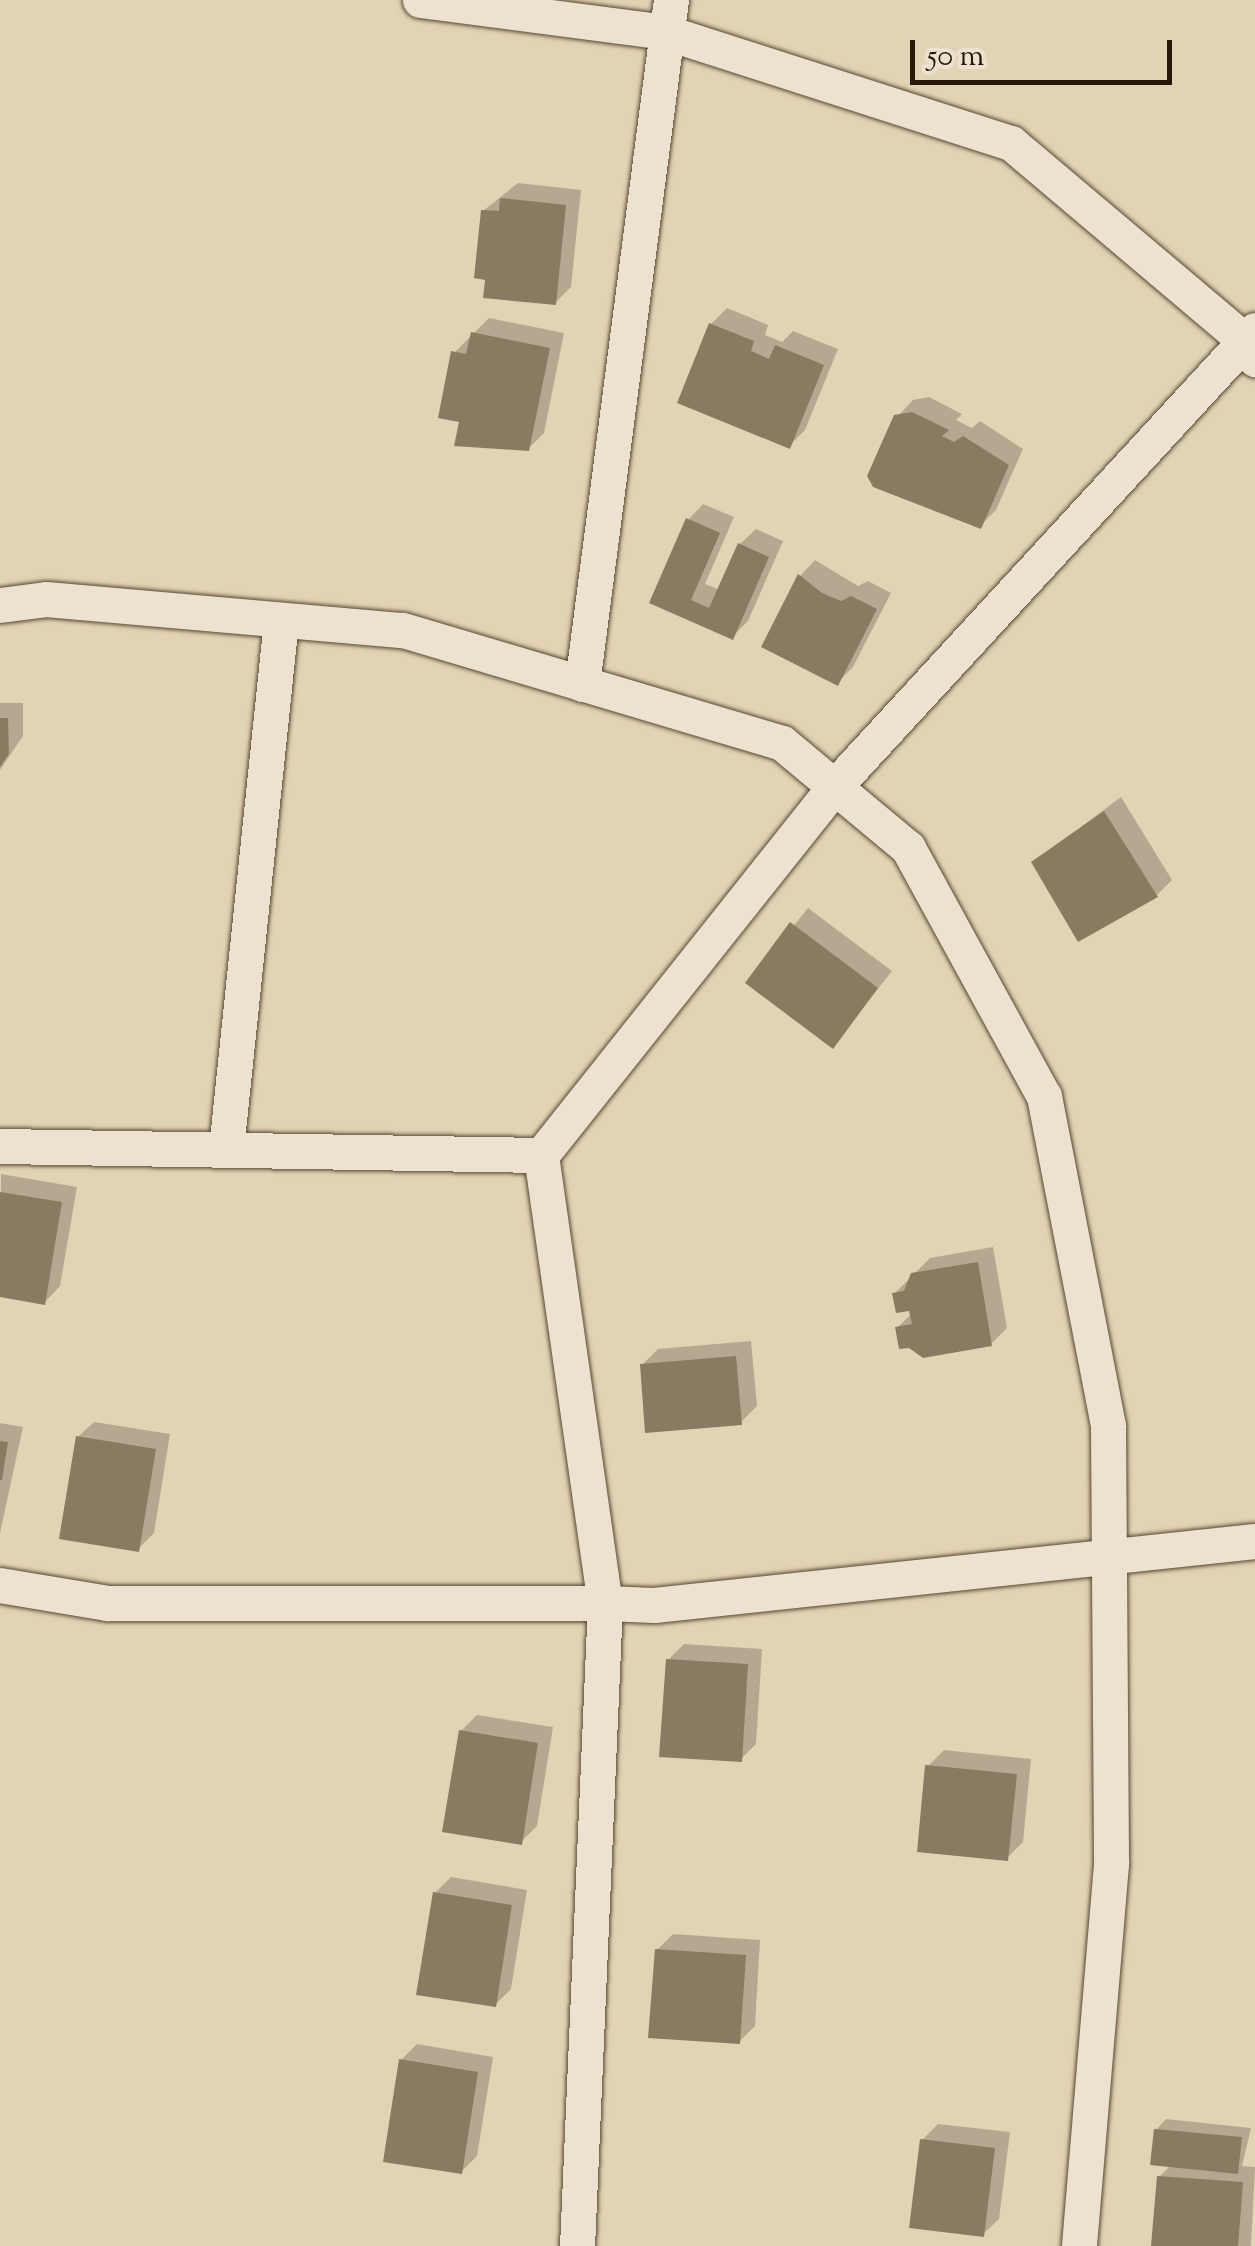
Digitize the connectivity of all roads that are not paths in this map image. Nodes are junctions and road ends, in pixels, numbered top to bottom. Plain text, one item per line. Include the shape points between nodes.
1 (420, 0) edge
2 (668, 16) edge
3 (1252, 344) edge
4 (0, 606) edge
5 (281, 620) junction
6 (582, 684) junction
7 (834, 787) junction
8 (0, 1146) edge
9 (226, 1150) junction
10 (541, 1155) junction
11 (1255, 1541) edge
12 (1107, 1554) junction
13 (0, 1585) edge
14 (605, 1603) junction
15 (577, 2246) edge
16 (1079, 2246) edge

1 - 2 street
2 - 3 street via 1011,142
2 - 6 street
3 - 7 street
4 - 5 street via 46,599
5 - 6 street via 403,630
5 - 9 street
6 - 7 street via 782,743
7 - 10 street
7 - 12 street via 908,848 1044,1096 1108,1426
8 - 9 street
9 - 10 street
10 - 14 street
11 - 12 street
12 - 14 street via 654,1605
12 - 16 street via 1110,1864
13 - 14 street via 107,1604
14 - 15 street

